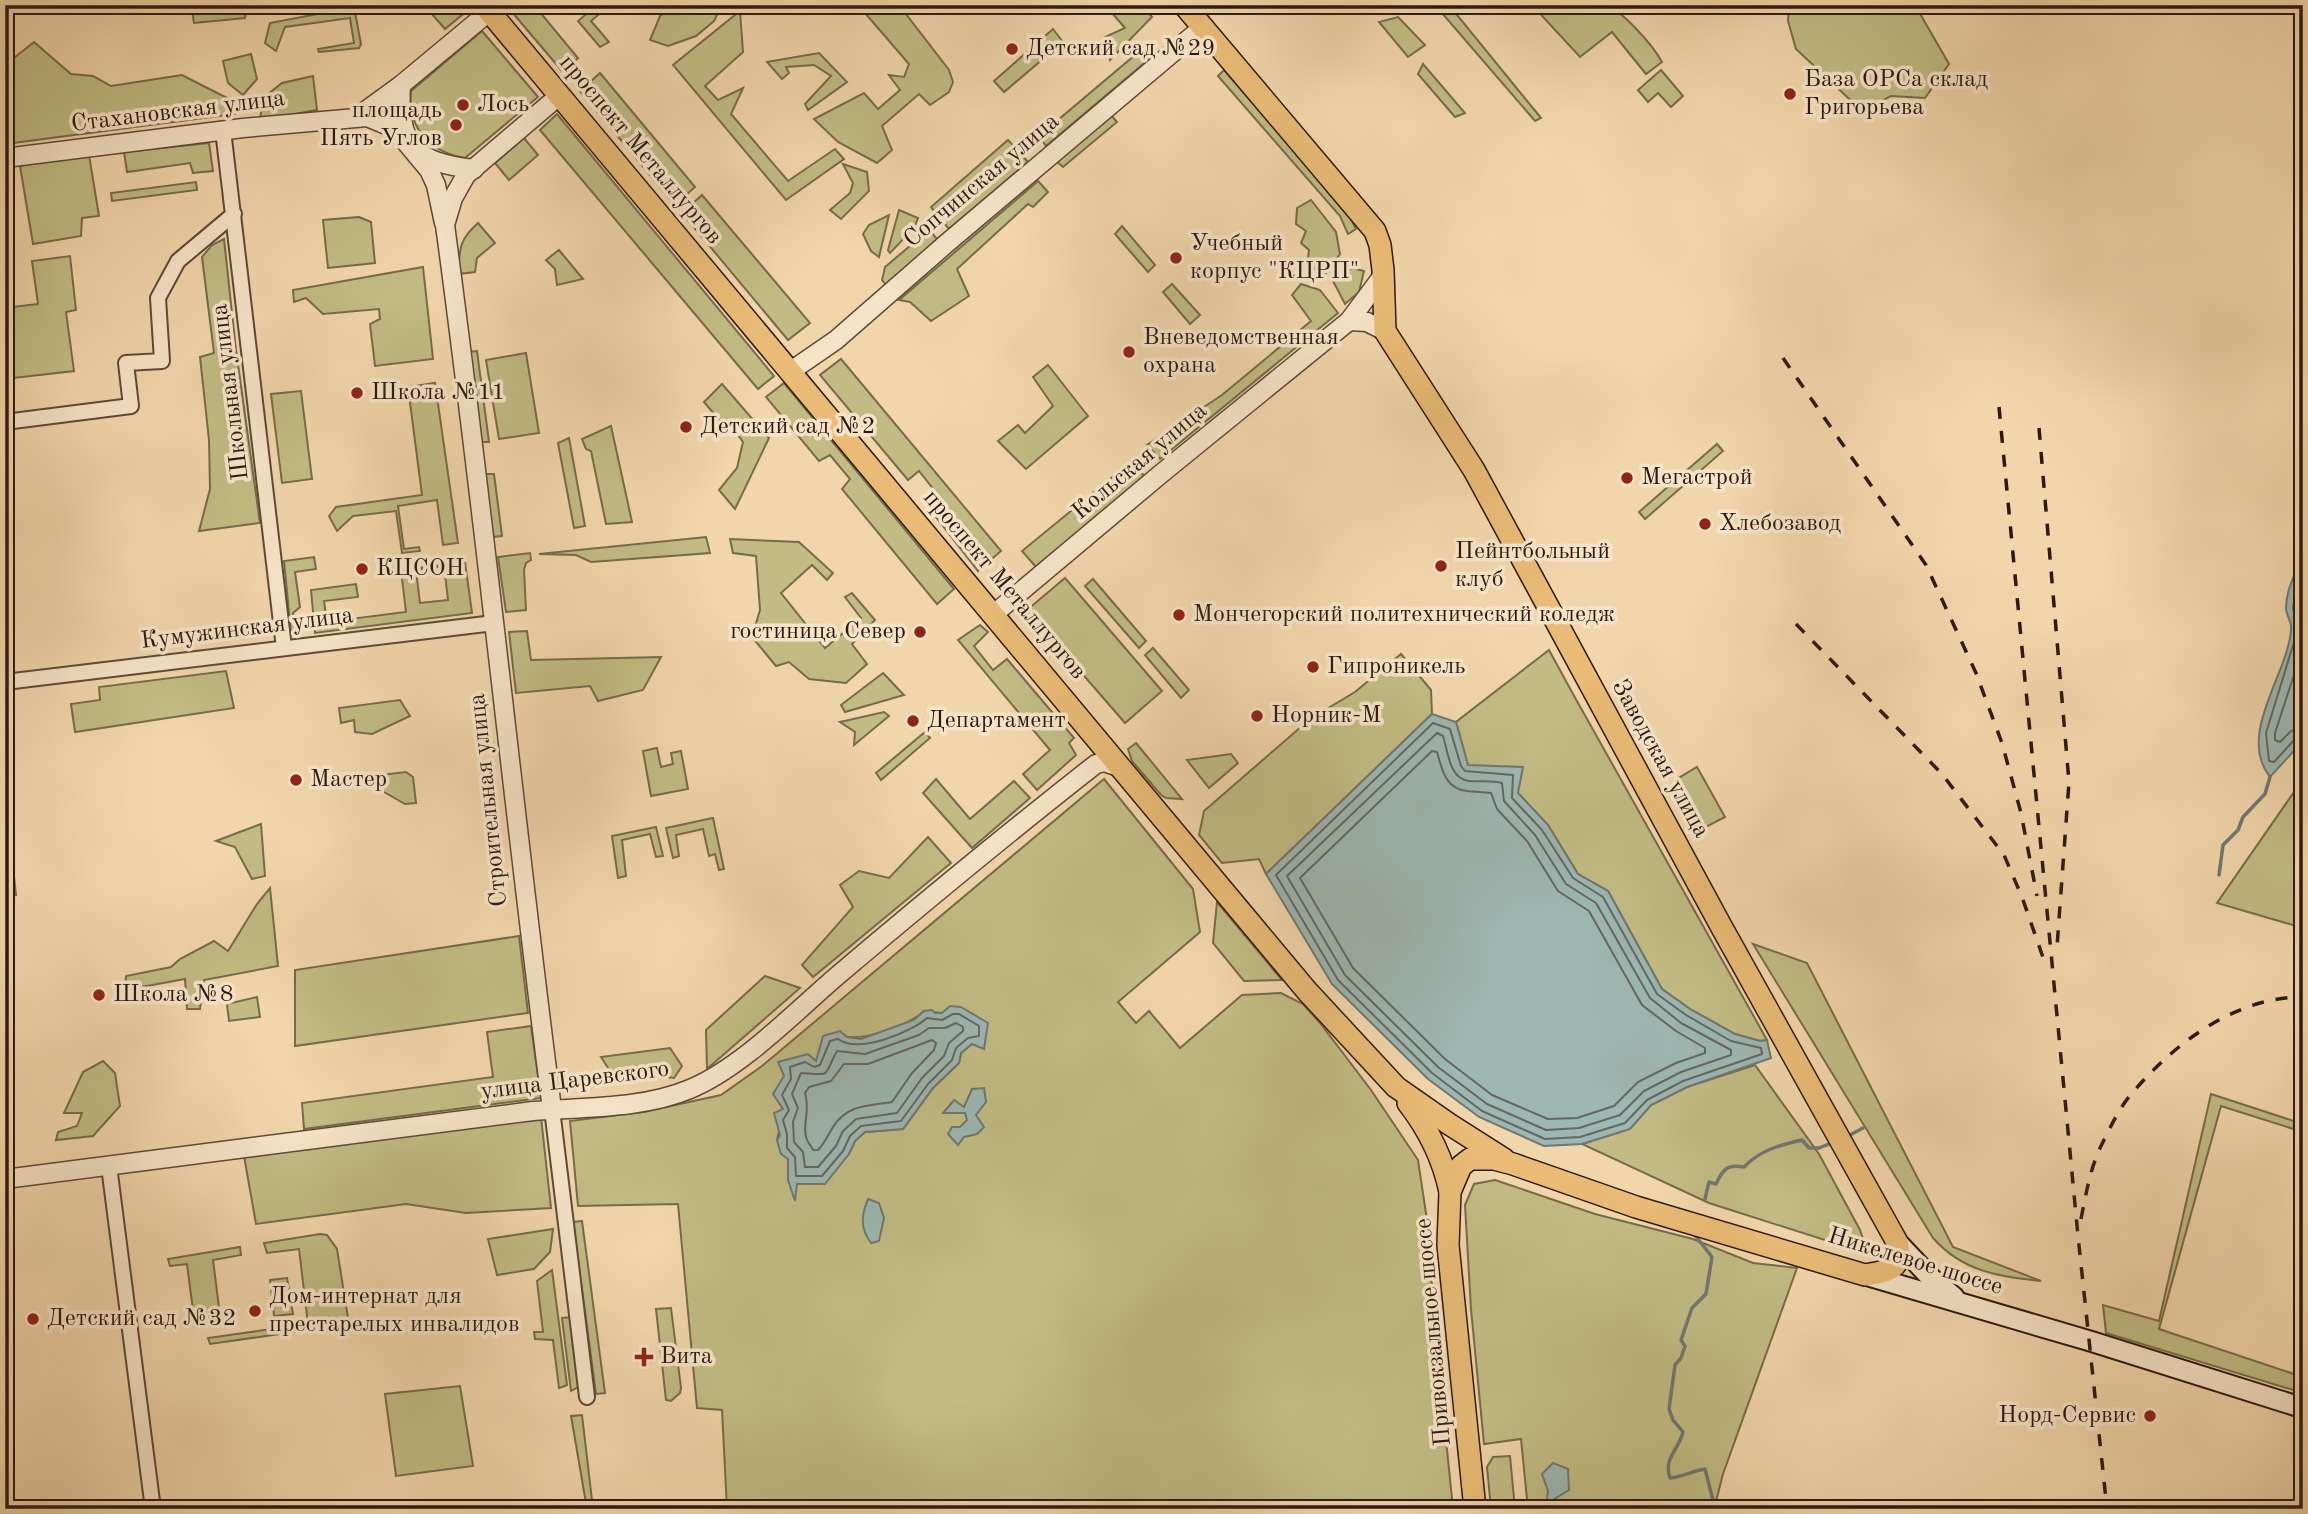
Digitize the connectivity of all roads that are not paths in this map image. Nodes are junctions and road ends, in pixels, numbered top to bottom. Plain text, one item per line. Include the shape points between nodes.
1 (1184, 5) edge
2 (487, 8) edge
3 (1203, 27) junction
4 (401, 85) junction
5 (560, 96) junction
6 (357, 117) junction
7 (223, 130) junction
8 (412, 148) junction
9 (5, 158) edge
10 (474, 169) junction
11 (234, 214) junction
12 (445, 225) junction
13 (1384, 274) junction
14 (1349, 321) junction
15 (1385, 331) junction
16 (791, 371) junction
17 (5, 422) edge
18 (995, 614) junction
19 (494, 623) junction
20 (284, 649) junction
21 (5, 682) edge
22 (1096, 736) junction
23 (1096, 764) junction
24 (1122, 768) junction
25 (1396, 1087) junction
26 (552, 1109) junction
27 (1513, 1164) junction
28 (109, 1166) junction
29 (5, 1180) edge
30 (1450, 1192) junction
31 (1897, 1242) junction
32 (1864, 1275) junction
33 (1963, 1304) junction
34 (587, 1397) dead end
35 (2303, 1408) edge
36 (153, 1509) edge
37 (1475, 1509) edge

1 - 3 main road
2 - 4 street
2 - 5 main road, проспект Металлургов
3 - 13 main road, Заводская улица via 1375,231
3 - 16 street, Сопчинская улица via 836,340
4 - 6 street
4 - 8 street via 401,122
5 - 10 street
5 - 16 main road, проспект Металлургов
6 - 7 street, Стахановская улица
6 - 8 street via 386,123
7 - 9 street, Стахановская улица
7 - 11 street, Школьная улица
8 - 10 street via 440,162
8 - 12 street via 432,177
10 - 12 street, Строительная улица via 453,198
11 - 17 street via 178,261 158,298 162,361 126,363 131,405
11 - 20 street, Школьная улица
12 - 19 street, Строительная улица
13 - 14 street, Кольская улица
13 - 15 main road, Заводская улица
14 - 15 street
14 - 18 street, Кольская улица
15 - 31 main road, Заводская улица via 1474,470
16 - 18 main road, проспект Металлургов
18 - 22 main road, проспект Металлургов
19 - 20 street, Кумужинская улица
19 - 26 street, Строительная улица
20 - 21 street, Кумужинская улица
22 - 23 street via 1100,756
22 - 24 main road, проспект Металлургов
23 - 24 street
23 - 26 street, улица Царевского via 710,1080 662,1098
24 - 25 main road, проспект Металлургов via 1307,990
25 - 27 main road, проспект Металлургов
25 - 30 main road via 1439,1152
26 - 28 street, улица Царевского
26 - 34 street, Строительная улица
27 - 30 main road, Привокзальное шоссе via 1470,1159 1461,1167
27 - 32 main road, Никелевое шоссе via 1636,1207
28 - 29 street, улица Царевского
28 - 36 street
30 - 37 main road, Привокзальное шоссе via 1448,1245
31 - 32 main road via 1900,1254 1891,1269
31 - 33 main road
32 - 33 main road, Никелевое шоссе
33 - 35 main road, Никелевое шоссе

